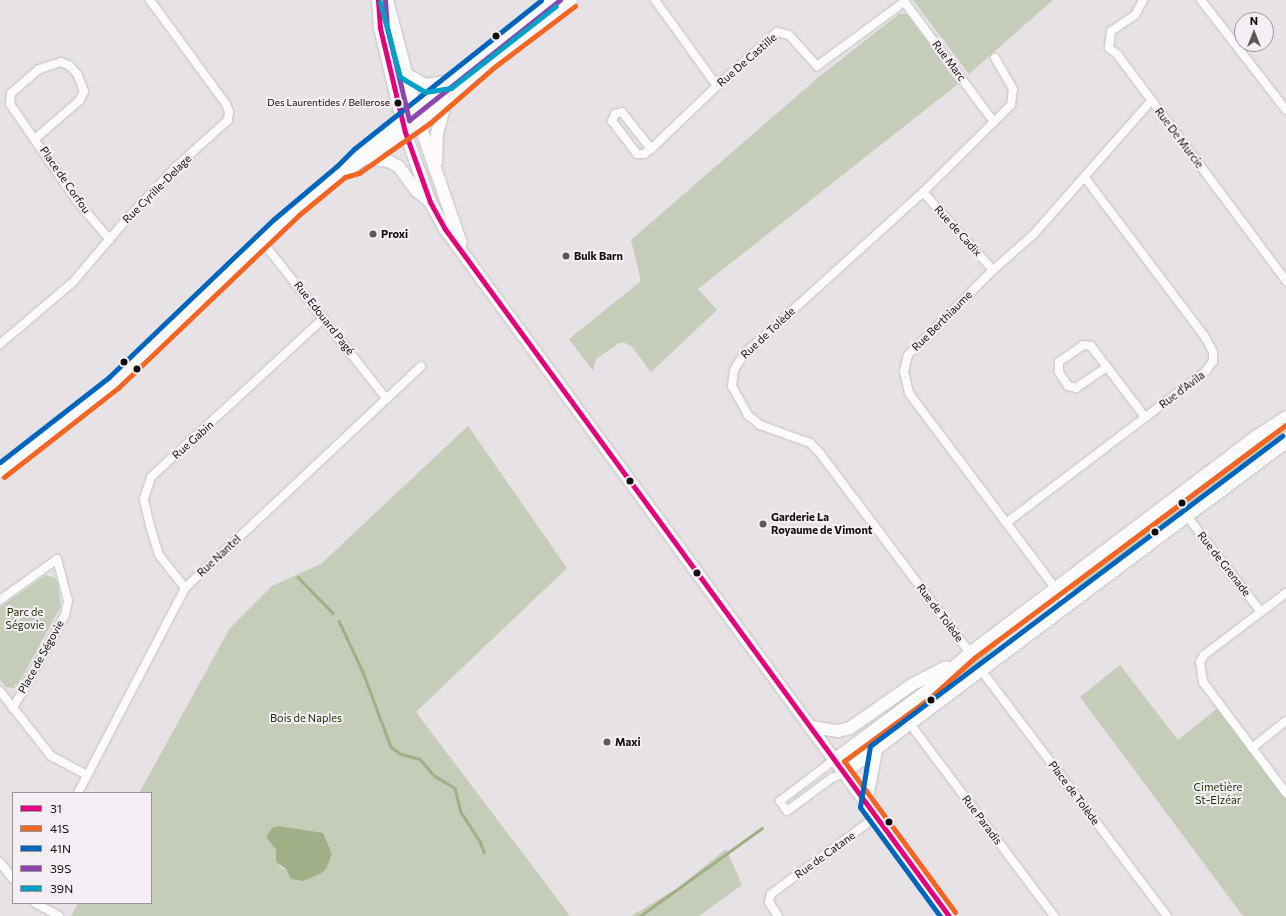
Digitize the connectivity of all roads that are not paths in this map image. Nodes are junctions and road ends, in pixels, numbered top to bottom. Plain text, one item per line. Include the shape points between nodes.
1 (150, 0) edge
2 (378, 0) edge
3 (387, 0) edge
4 (552, 0) edge
5 (570, 0) edge
6 (655, 0) edge
7 (1143, 0) edge
8 (1200, 0) edge
9 (904, 1) edge
10 (995, 58) dead end
11 (406, 74) junction
12 (447, 82) junction
13 (716, 86) junction
14 (446, 100) junction
15 (1151, 101) junction
16 (416, 110) junction
17 (1286, 110) edge
18 (419, 122) junction
19 (994, 122) junction
20 (403, 126) junction
21 (36, 138) junction
22 (651, 148) junction
23 (368, 158) junction
24 (342, 171) junction
25 (437, 176) junction
26 (1085, 178) junction
27 (923, 192) junction
28 (430, 202) junction
29 (110, 240) junction
30 (261, 240) junction
31 (993, 270) junction
32 (476, 271) junction
33 (1286, 281) edge
34 (324, 318) junction
35 (0, 344) edge
36 (421, 366) dead end
37 (1107, 367) junction
38 (386, 398) junction
39 (1145, 417) junction
40 (1286, 417) edge
41 (1286, 442) edge
42 (0, 471) edge
43 (1187, 516) junction
44 (1006, 523) junction
45 (185, 588) junction
46 (1055, 588) junction
47 (1286, 593) edge
48 (0, 600) edge
49 (1068, 605) junction
50 (1261, 612) junction
51 (970, 653) junction
52 (960, 661) junction
53 (981, 670) junction
54 (0, 691) edge
55 (13, 708) junction
56 (1286, 721) edge
57 (910, 724) junction
58 (810, 727) junction
59 (1252, 748) junction
60 (876, 750) junction
61 (834, 760) junction
62 (844, 773) junction
63 (87, 776) junction
64 (79, 792) edge
65 (1286, 794) edge
66 (866, 804) junction
67 (876, 817) junction
68 (0, 862) edge
69 (12, 876) edge
70 (37, 904) edge
71 (59, 916) edge
72 (778, 916) edge
73 (949, 916) edge
74 (1054, 916) edge
75 (1167, 916) edge

1 - 29 street, Rue Cyrille-Delage via 226,104 229,117 224,127 176,167
2 - 20 main road via 380,28
3 - 11 main road
4 - 12 main road
5 - 14 main road
6 - 13 street
7 - 15 street, Rue De Murcie via 1135,15 1111,31 1109,48
8 - 17 street
9 - 13 street, Rue De Castille via 817,66 789,35 777,32
9 - 19 street, Rue Marc
10 - 19 street, Rue de Tolède via 1013,88 1010,104
11 - 12 main road via 425,85
11 - 16 main road
12 - 16 main road
13 - 22 street, Rue De Castille
14 - 18 main road
14 - 25 main road via 437,134
15 - 26 street, Rue Berthiaume
15 - 33 street, Rue De Murcie
16 - 18 main road
16 - 20 main road
18 - 20 main road
18 - 25 main road
19 - 27 street, Rue de Tolède
20 - 23 main road
20 - 24 main road via 358,154
20 - 28 main road
21 - 21 street, Place de Corfou via 79,100 84,91 70,66 61,62 39,69 11,93 10,104
21 - 29 street, Place de Corfou via 76,200
22 - 22 street via 622,112 615,114 612,121 637,154 644,154
23 - 24 main road via 355,167
23 - 28 main road via 388,160 398,166 417,191
24 - 30 main road
25 - 32 main road via 457,233
26 - 31 street, Rue Berthiaume via 1033,234
26 - 39 street, Rue d'Avila via 1205,337 1213,352 1213,361 1206,371
27 - 31 street, Rue de Cadix
27 - 51 street, Rue de Tolède via 744,354 734,370 732,386 748,415 760,425 810,443 820,453
28 - 32 main road via 448,233
29 - 35 street, Rue Cyrille-Delage via 73,282
30 - 34 street, Rue Edouard Pagé
30 - 42 main road via 114,382
31 - 44 street, Rue Berthiaume via 908,355 904,371 909,392
32 - 58 main road
34 - 38 street, Rue Edouard Pagé
34 - 45 street, Rue Gabin via 151,477 144,499 154,541 159,555
36 - 38 street, Rue Nantel
37 - 37 street via 1091,346 1083,345 1059,362 1059,372 1068,386 1076,388
37 - 39 street
38 - 45 street, Rue Nantel
39 - 44 street, Rue d'Avila
40 - 46 main road
41 - 43 main road
43 - 49 main road
43 - 50 street, Rue de Grenade
44 - 46 street, Rue Berthiaume
45 - 63 street, Rue Nantel
46 - 49 street, Rue Berthiaume
46 - 51 main road
47 - 50 street
48 - 55 street, Place de Ségovie via 58,558 68,601 65,615
49 - 53 main road
50 - 59 street via 1204,655 1200,662 1203,682
51 - 52 main road
52 - 58 main road via 913,684 850,728 838,731
52 - 61 main road via 926,691
53 - 57 main road
53 - 75 street, Place de Tolède
54 - 55 street, Place de Ségovie
55 - 63 street, Place de Ségovie via 51,756
56 - 59 street
57 - 60 main road
57 - 74 street, Rue Paradis
58 - 61 main road
59 - 65 street
60 - 62 main road
60 - 66 main road
61 - 62 main road
61 - 62 street via 780,801 787,812 832,778
62 - 66 main road
63 - 64 street, Rue Nantel
66 - 67 main road
67 - 72 street, Rue de Catane via 774,891 768,900
67 - 73 main road
68 - 69 street
70 - 71 street

